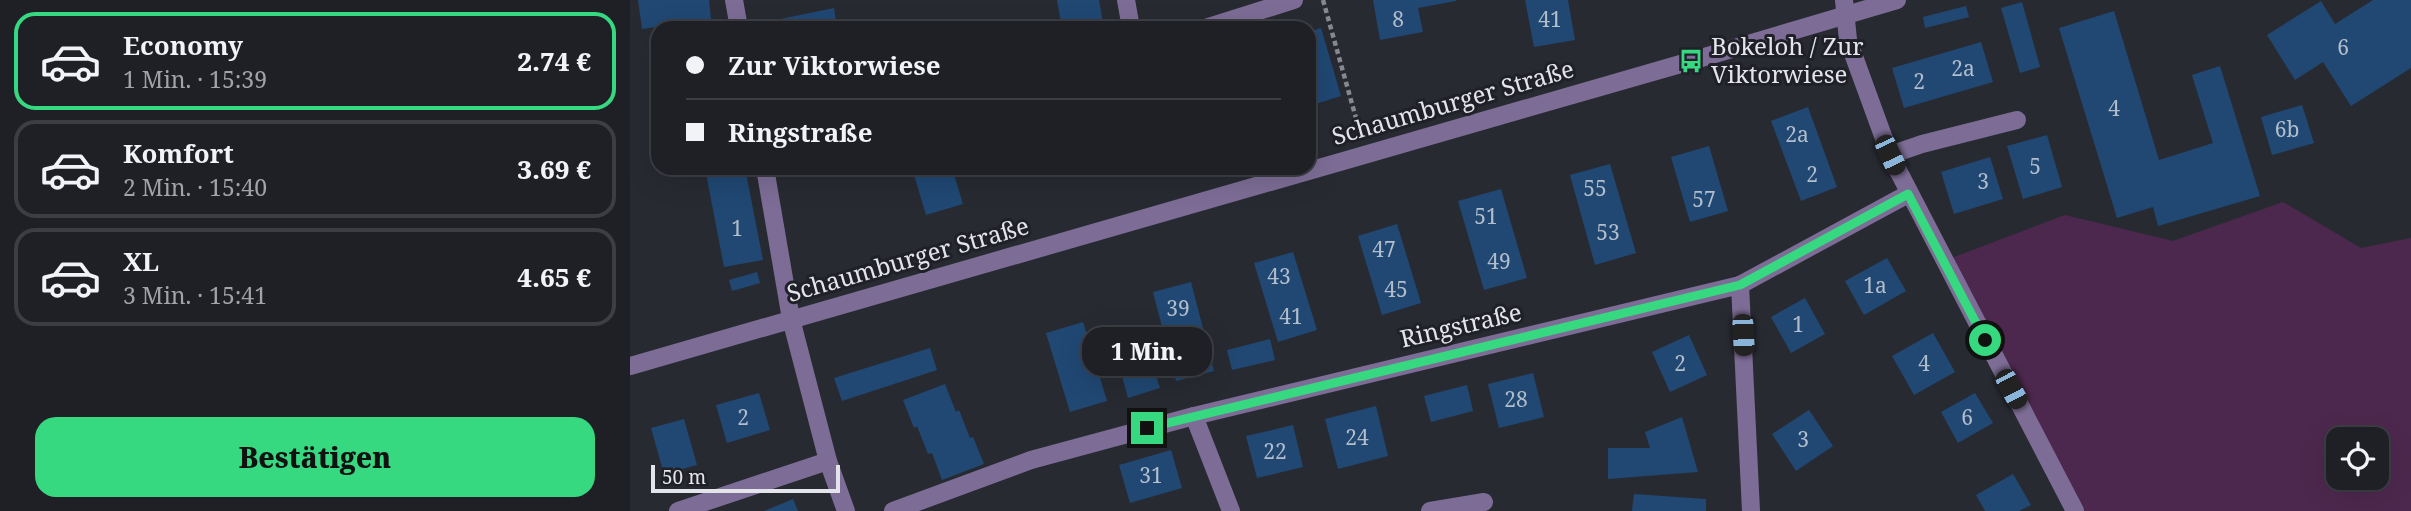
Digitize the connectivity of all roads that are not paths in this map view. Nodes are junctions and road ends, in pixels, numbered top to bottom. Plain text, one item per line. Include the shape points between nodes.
1 (734, 0) edge
2 (1126, 0) edge
3 (1294, 0) edge
4 (1897, 0) edge
5 (1845, 8) edge
6 (738, 21) edge
7 (1130, 21) edge
8 (1227, 21) edge
9 (2017, 120) dead end
10 (1890, 155) junction
11 (1316, 167) edge
12 (766, 175) edge
13 (1290, 175) edge
14 (1908, 194) junction
15 (1740, 285) junction
16 (791, 319) junction
17 (630, 366) edge
18 (1194, 416) junction
19 (828, 461) junction
20 (1484, 502) dead end
21 (678, 511) edge
22 (846, 511) edge
23 (893, 511) edge
24 (1231, 511) edge
25 (1430, 511) edge
26 (1751, 511) edge
27 (2075, 511) edge

1 - 6 street
2 - 7 street
3 - 8 street
4 - 5 street, Schaumburger Straße
5 - 10 street via 1848,40
5 - 11 street, Schaumburger Straße
9 - 10 street
10 - 14 street
12 - 16 street
13 - 16 street, Schaumburger Straße
14 - 15 street, Ringstraße
14 - 27 street
15 - 18 street, Ringstraße
15 - 26 street
16 - 17 street, Schaumburger Straße
16 - 19 street
18 - 23 street, Ringstraße via 1031,460
18 - 24 street
19 - 21 street
19 - 22 street
20 - 25 street

